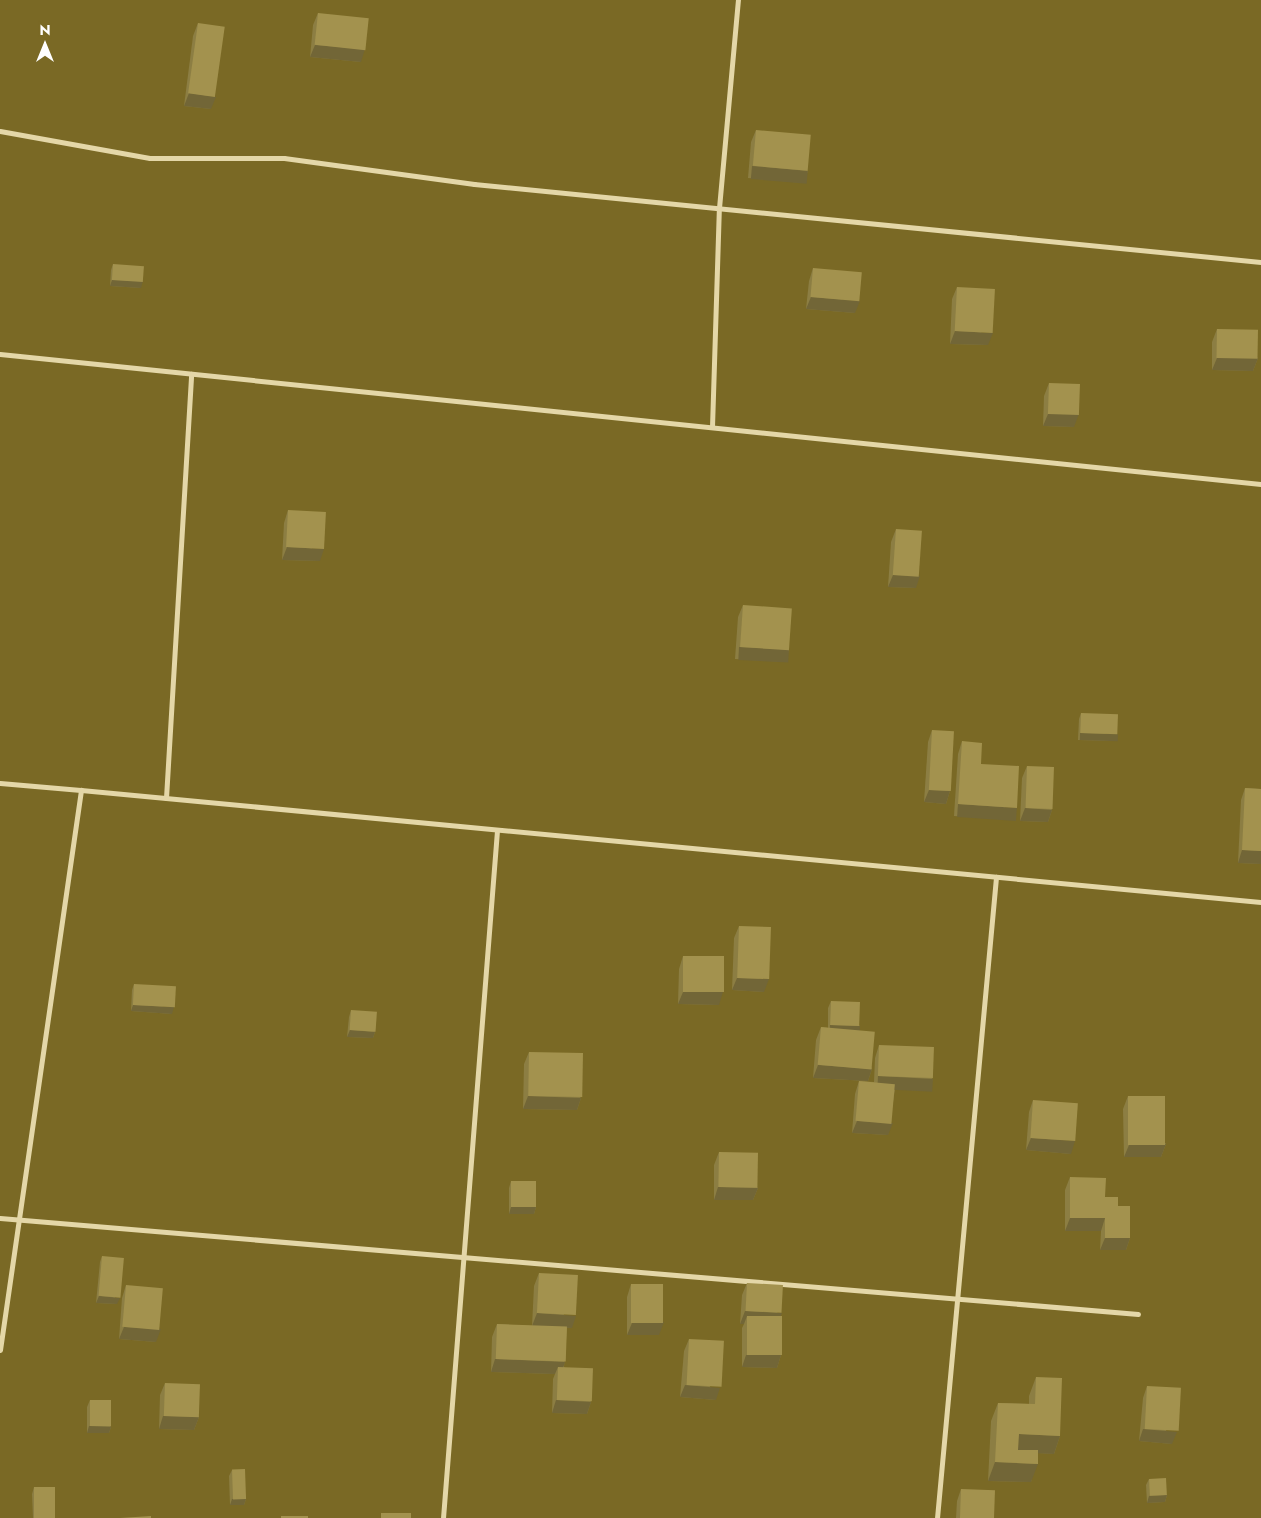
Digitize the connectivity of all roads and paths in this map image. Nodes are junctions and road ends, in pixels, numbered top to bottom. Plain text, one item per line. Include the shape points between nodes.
1 (738, 0) edge
2 (0, 131) edge
3 (719, 208) junction
4 (1261, 262) edge
5 (0, 354) edge
6 (191, 374) junction
7 (712, 428) junction
8 (1261, 484) edge
9 (0, 783) edge
10 (82, 790) junction
11 (166, 798) junction
12 (497, 830) junction
13 (996, 877) junction
14 (1261, 902) edge
15 (0, 1218) edge
16 (19, 1220) junction
17 (463, 1257) junction
18 (957, 1299) junction
19 (1138, 1314) dead end
20 (0, 1350) edge
21 (443, 1518) edge
22 (937, 1518) edge

1 - 3 street
2 - 3 street via 150,158 284,158 474,184
3 - 4 street
3 - 7 street
5 - 6 street
6 - 7 street
6 - 11 street
7 - 8 street
9 - 10 street
10 - 11 street
10 - 16 street
11 - 12 street
12 - 13 street
12 - 17 street
13 - 14 street
13 - 18 street
15 - 16 street
16 - 17 street
16 - 20 street
17 - 18 street
17 - 21 street
18 - 19 street
18 - 22 street

